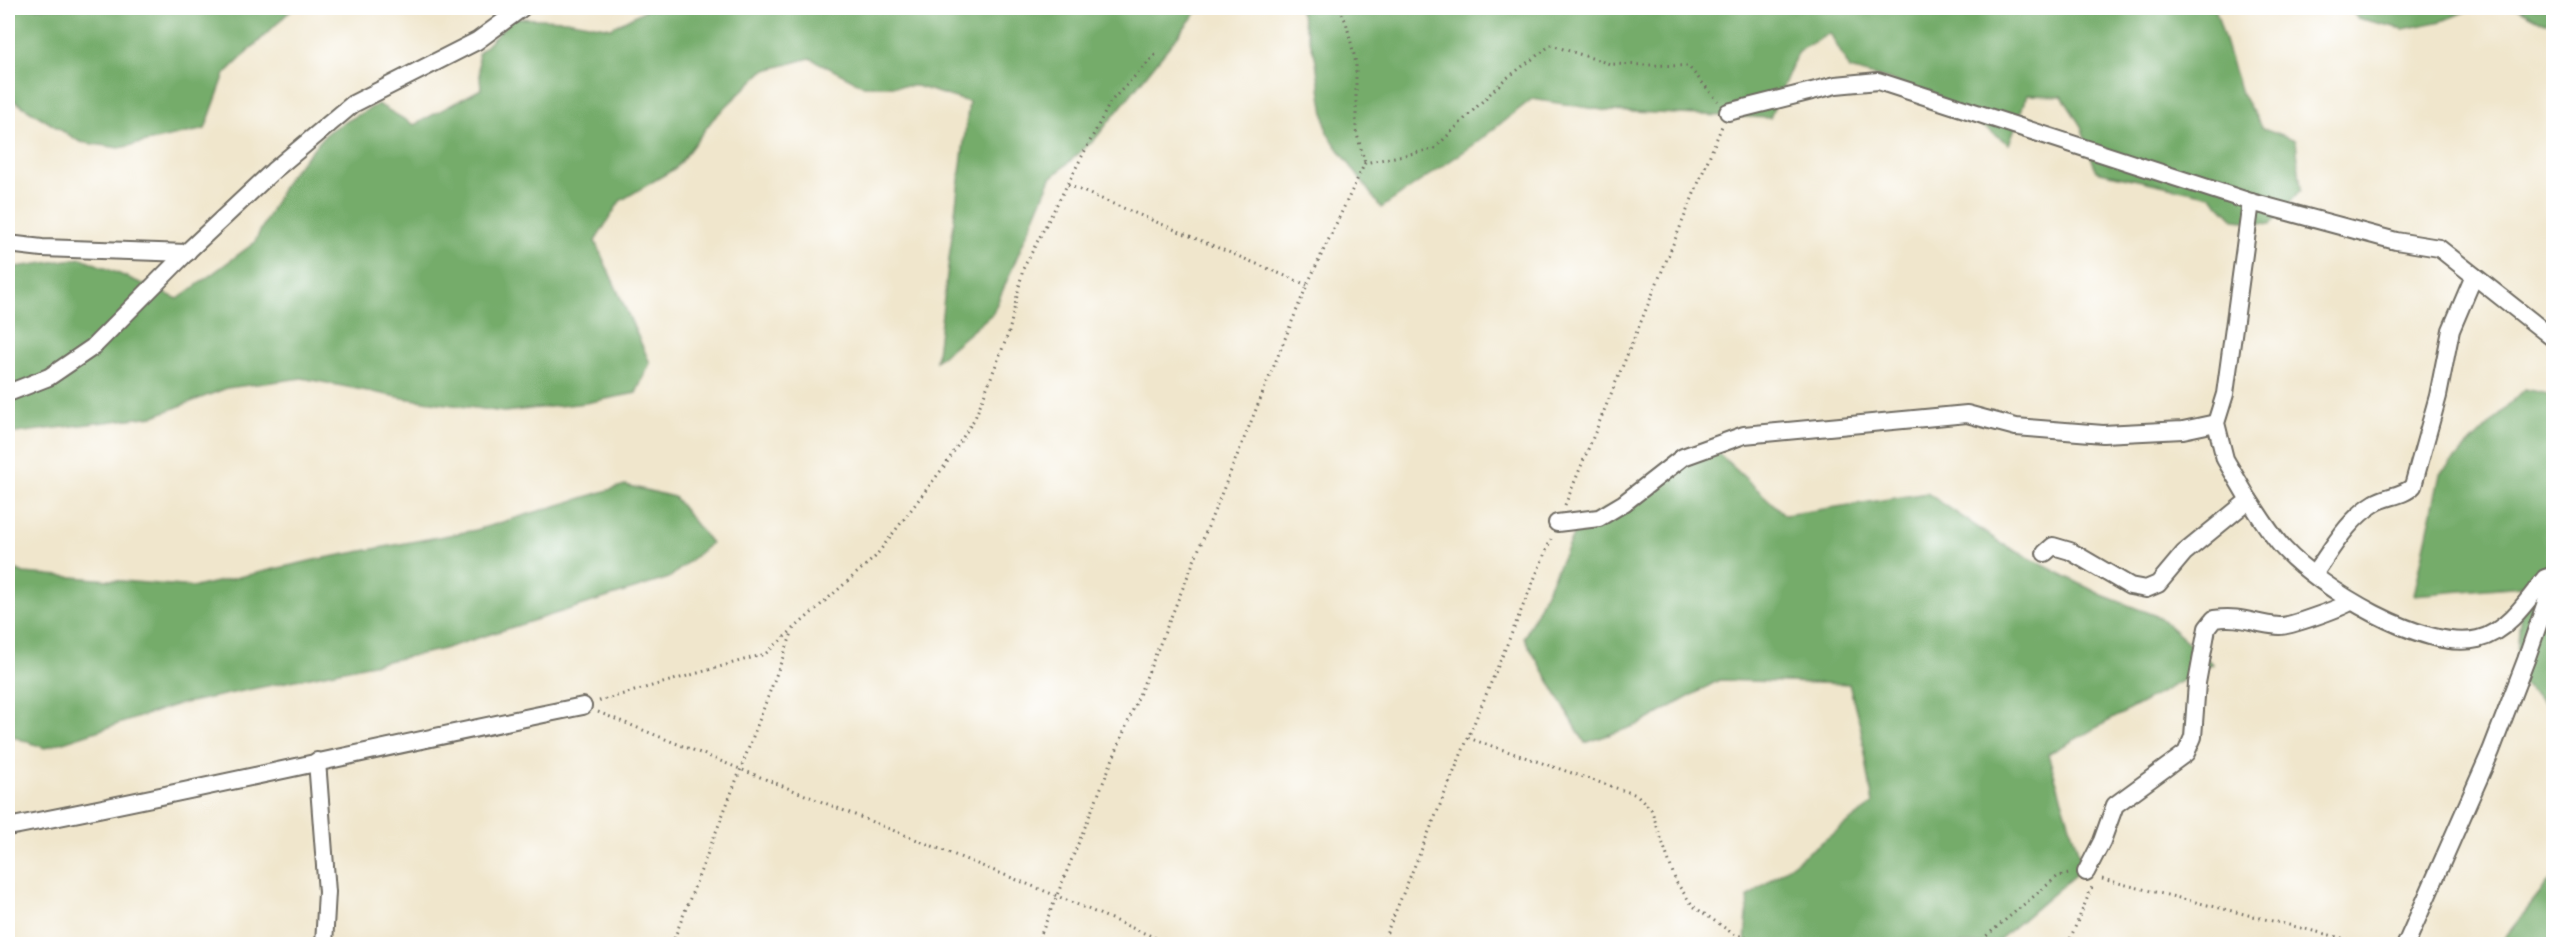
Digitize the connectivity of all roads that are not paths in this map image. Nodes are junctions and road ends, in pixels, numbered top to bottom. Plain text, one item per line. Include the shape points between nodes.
1 (522, 8) edge
2 (1728, 112) road end
3 (2251, 202) junction
4 (8, 244) edge
5 (187, 253) junction
6 (2474, 276) junction
7 (2553, 339) edge
8 (8, 393) edge
9 (2216, 423) junction
10 (2249, 500) junction
11 (1557, 523) dead end
12 (2045, 553) dead end
13 (2314, 574) junction
14 (2553, 577) edge
15 (2349, 602) junction
16 (583, 706) road end
17 (317, 761) junction
18 (8, 827) edge
19 (2086, 872) road end
20 (324, 945) edge
21 (2406, 945) edge

1 - 5 street via 477,41 353,104 273,171
2 - 3 street via 1836,85 1878,81
3 - 6 street via 2396,241 2439,248
3 - 9 street via 2225,394
4 - 5 street
5 - 8 street via 93,347 49,377
6 - 7 street
6 - 13 street via 2451,330 2413,486 2409,491 2375,502 2354,519
9 - 10 street via 2225,459
9 - 11 street via 2183,430 2103,434 2016,427 1967,414 1744,435 1683,457 1599,518
10 - 12 street via 2184,553 2158,584 2146,589 2130,586 2070,551 2053,546
10 - 13 street via 2283,548
13 - 15 street
14 - 15 street via 2546,578 2508,621 2478,639 2456,642 2428,636
14 - 21 street via 2495,741
15 - 19 street via 2282,627 2233,616 2214,619 2207,628 2193,737 2186,753 2115,805
16 - 17 street
17 - 18 street via 156,799
17 - 20 street via 327,892

